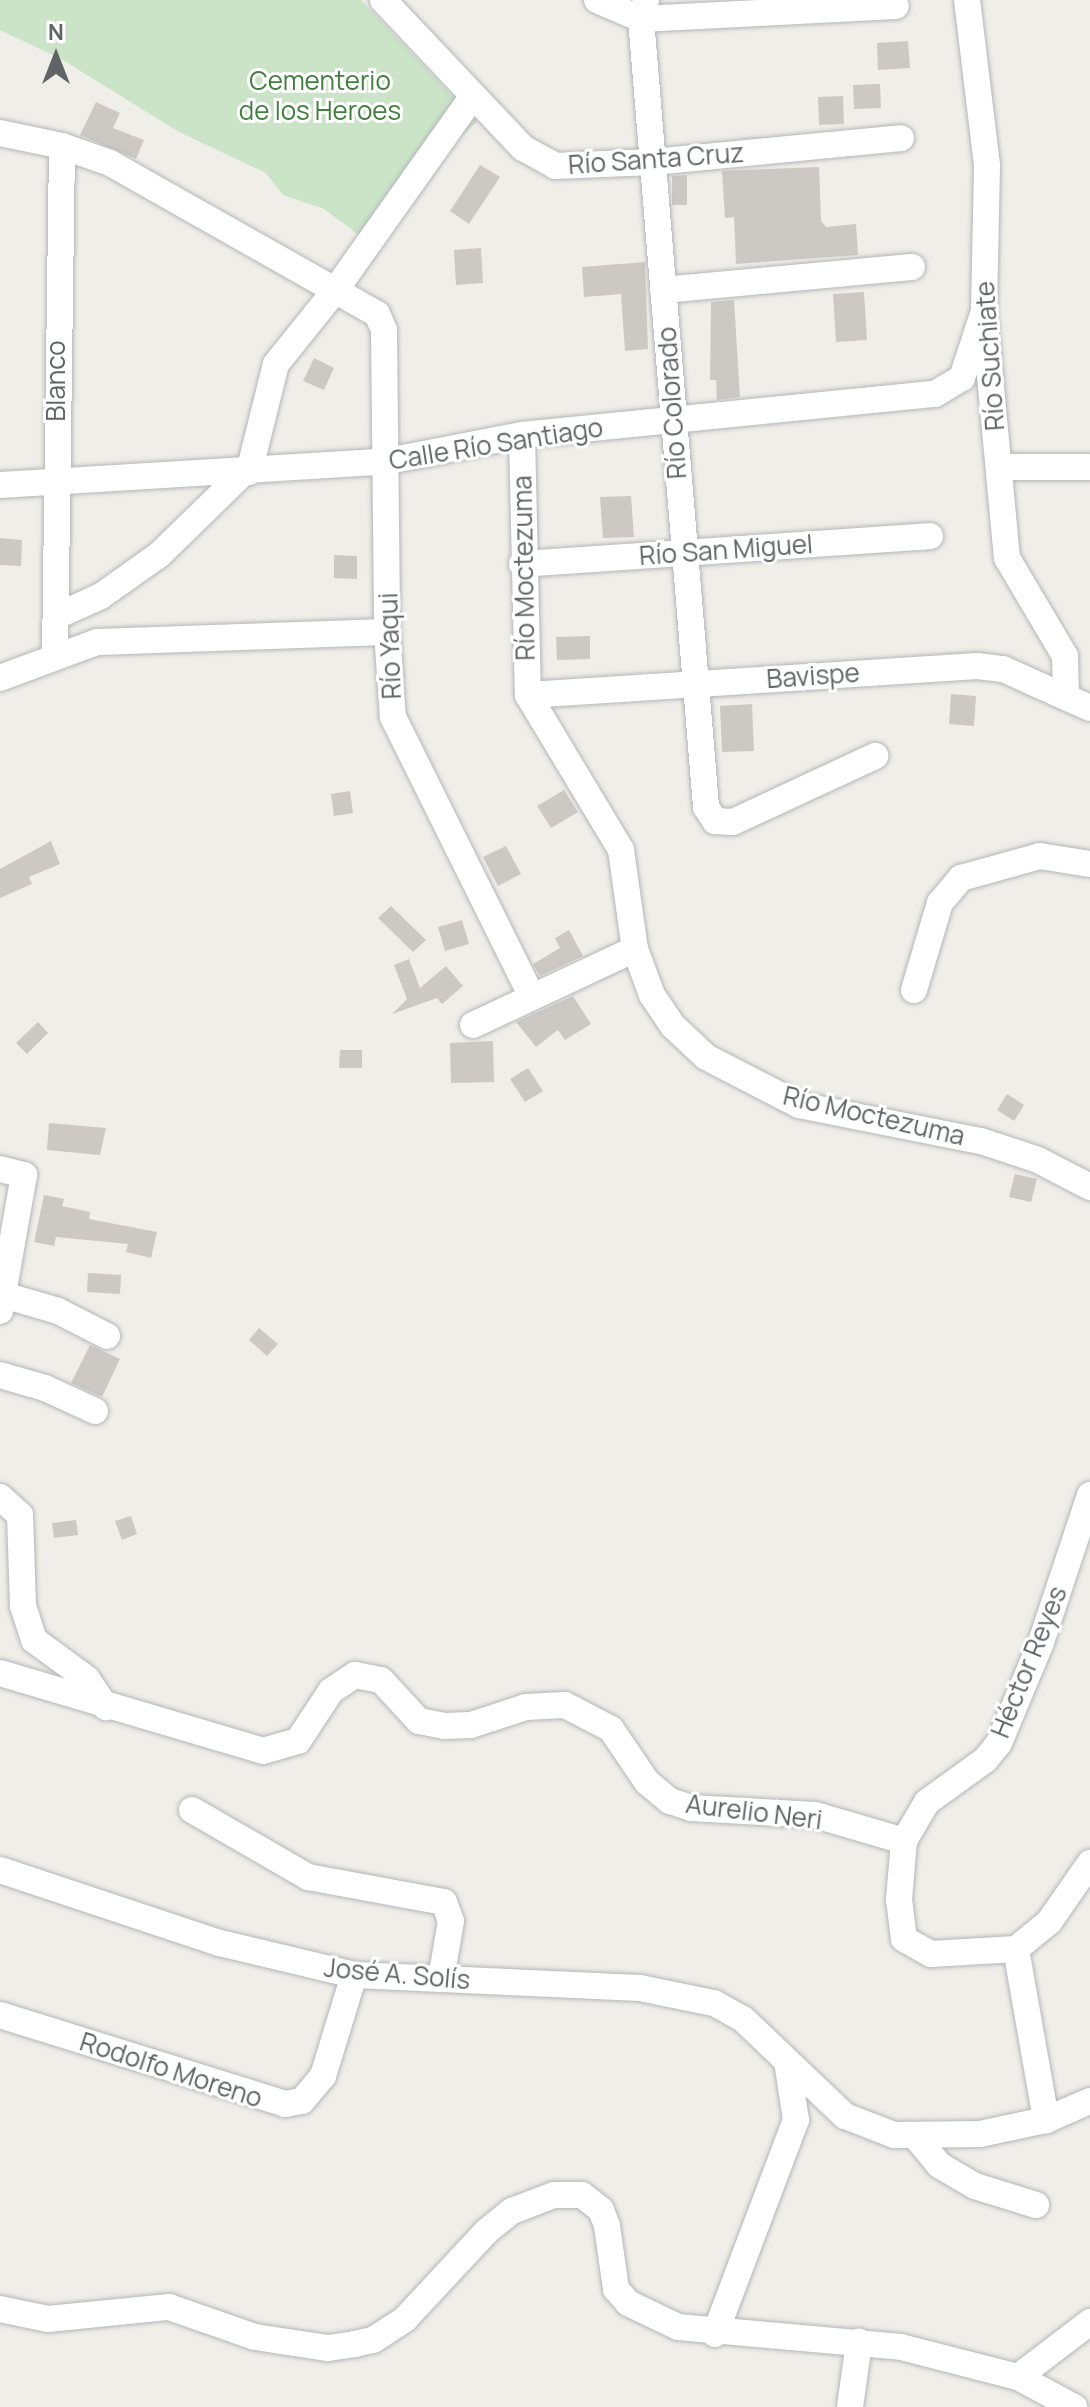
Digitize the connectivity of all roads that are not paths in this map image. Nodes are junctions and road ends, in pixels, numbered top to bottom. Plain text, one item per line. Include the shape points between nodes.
1 (383, 0) edge
2 (597, 0) edge
3 (967, 0) edge
4 (896, 6) dead end
5 (643, 10) edge
6 (473, 96) junction
7 (0, 133) edge
8 (901, 138) dead end
9 (62, 146) junction
10 (653, 162) junction
11 (912, 267) dead end
12 (337, 288) junction
13 (663, 290) junction
14 (984, 311) junction
15 (672, 420) junction
16 (522, 435) junction
17 (388, 461) junction
18 (999, 467) junction
19 (1090, 467) edge
20 (246, 472) junction
21 (56, 482) junction
22 (0, 485) edge
23 (930, 536) dead end
24 (684, 554) junction
25 (522, 564) junction
26 (57, 616) junction
27 (387, 632) junction
28 (55, 656) junction
29 (0, 678) edge
30 (695, 685) junction
31 (528, 695) junction
32 (1078, 702) edge
33 (875, 756) dead end
34 (1090, 864) edge
35 (635, 949) junction
36 (914, 990) dead end
37 (531, 995) junction
38 (473, 1025) dead end
39 (12, 1172) edge
40 (1090, 1187) edge
41 (1, 1300) edge
42 (107, 1336) dead end
43 (0, 1375) edge
44 (95, 1411) dead end
45 (1090, 1495) edge
46 (0, 1497) edge
47 (0, 1673) edge
48 (106, 1707) junction
49 (192, 1810) dead end
50 (904, 1841) junction
51 (1090, 1863) edge
52 (0, 1870) edge
53 (1016, 1949) junction
54 (354, 1975) junction
55 (441, 1979) junction
56 (0, 2015) edge
57 (787, 2061) junction
58 (1090, 2101) edge
59 (1046, 2120) junction
60 (915, 2136) junction
61 (1036, 2205) dead end
62 (0, 2309) edge
63 (1090, 2322) edge
64 (715, 2334) junction
65 (859, 2342) junction
66 (1018, 2377) junction
67 (850, 2407) edge
68 (1074, 2407) edge

1 - 6 street, Río Santa Cruz
2 - 5 street
3 - 14 street, Río Suchiate via 987,166
4 - 5 street
5 - 10 street, Río Colorado
6 - 10 street, Río Santa Cruz via 538,160 575,167
6 - 12 street
7 - 9 street
8 - 10 street, Río Santa Cruz
9 - 12 street, Río Yaqui via 110,163
9 - 21 street, Blanco
10 - 13 street, Río Colorado
11 - 13 street
12 - 17 street, Río Yaqui via 377,314 384,330
12 - 20 street via 276,364
13 - 15 street, Río Colorado
14 - 15 street, Calle Río Santiago via 962,378 935,394
14 - 18 street, Río Suchiate
15 - 16 street, Calle Río Santiago
15 - 24 street, Río Colorado
16 - 17 street, Calle Río Santiago
16 - 25 street, Río Moctezuma
17 - 20 street, Calle Río Santiago
17 - 27 street, Río Yaqui
18 - 19 street
18 - 32 street, Río Suchiate via 1010,568 1065,656
20 - 21 street, Calle Río Santiago
20 - 26 street via 160,554 101,596
21 - 22 street, Calle Río Santiago
21 - 26 street, Blanco
23 - 24 street, Río San Miguel
24 - 25 street, Río San Miguel
24 - 30 street, Río Colorado
25 - 31 street, Río Moctezuma
26 - 28 street, Blanco
27 - 28 street via 97,642
27 - 37 street, Río Yaqui via 398,729
28 - 29 street
30 - 31 street, Bavispe
30 - 32 street, Bavispe via 977,666 1003,669
30 - 33 street, Río Colorado via 706,807 715,821 733,822
31 - 35 street, Río Moctezuma via 621,850
34 - 36 street via 1040,856 961,878 940,903
35 - 37 street
35 - 40 street, Río Moctezuma via 652,995 673,1026 706,1057 749,1084 799,1105 981,1141 1038,1160
37 - 38 street
39 - 41 street
41 - 42 street via 58,1311
43 - 44 street
45 - 50 street, Héctor Reyes via 1040,1645 999,1743 985,1760 927,1802
46 - 48 street via 20,1515 23,1606 34,1640 87,1679
47 - 48 street, Aurelio Neri
48 - 50 street, Aurelio Neri via 263,1751 298,1741 331,1691 355,1675 381,1680 409,1713 431,1725 471,1725 546,1704 582,1709 611,1729 656,1793 691,1808 815,1815
49 - 55 street via 308,1877 444,1902 451,1921
50 - 53 street via 899,1899 908,1945 931,1954
51 - 53 street via 1049,1922
52 - 54 street, José A. Solís via 220,1943
53 - 59 street
54 - 55 street, José A. Solís
54 - 56 street, Rodolfo Moreno via 323,2076 302,2101 285,2104
55 - 57 street, José A. Solís via 678,1994 714,2003 743,2019
57 - 60 street, José A. Solís via 845,2116 870,2128
57 - 64 street via 796,2120
58 - 59 street, José A. Solís
59 - 60 street, José A. Solís via 980,2134
60 - 61 street via 939,2165 975,2186
62 - 64 street via 48,2319 169,2307 255,2337 328,2348 355,2344 373,2340 405,2319 512,2211 531,2201 570,2194 592,2200 601,2210 612,2275 628,2303 678,2327
63 - 66 street
64 - 65 street via 793,2334
65 - 66 street via 971,2361
65 - 67 street
66 - 68 street

